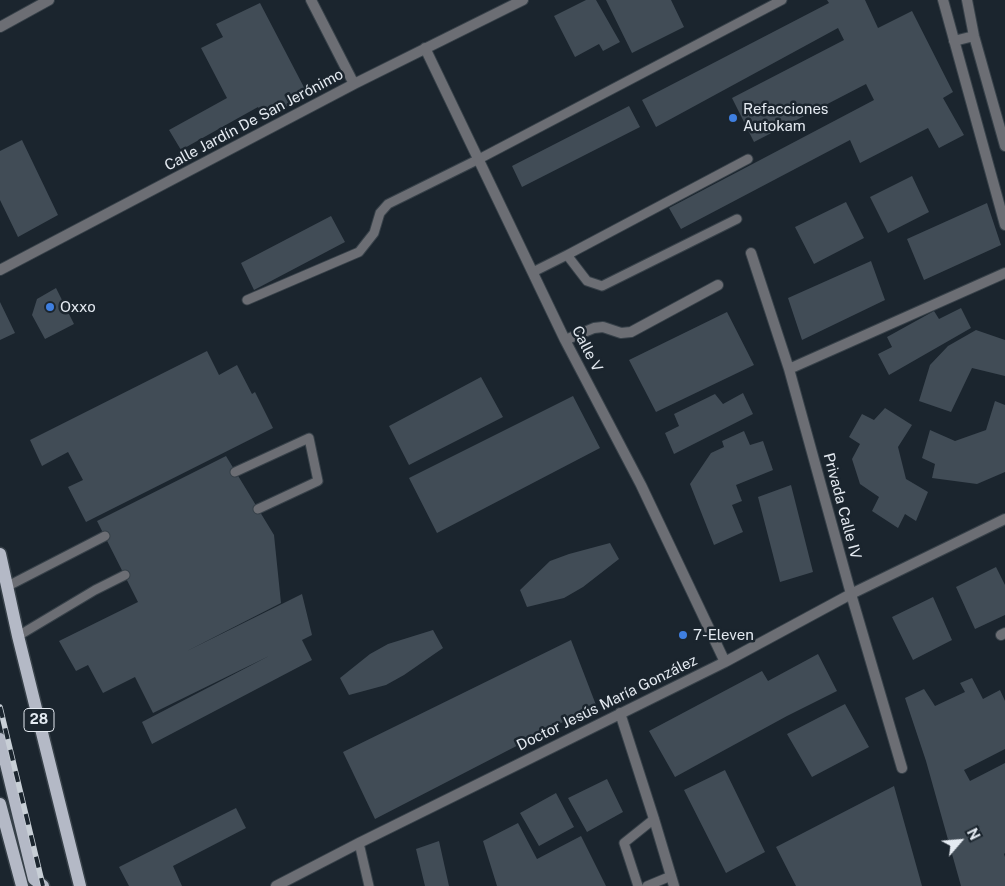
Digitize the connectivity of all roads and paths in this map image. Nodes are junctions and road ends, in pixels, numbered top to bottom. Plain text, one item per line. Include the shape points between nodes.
1 (49, 0) edge
2 (311, 0) edge
3 (523, 0) edge
4 (782, 0) edge
5 (943, 0) edge
6 (967, 0) edge
7 (0, 27) edge
8 (974, 36) junction
9 (954, 41) junction
10 (425, 48) junction
11 (354, 84) junction
12 (1005, 146) edge
13 (478, 159) junction
14 (748, 159) dead end
15 (1003, 208) edge
16 (737, 218) dead end
17 (1005, 225) edge
18 (751, 253) dead end
19 (567, 256) junction
20 (0, 270) edge
21 (533, 272) junction
22 (1005, 273) edge
23 (718, 286) dead end
24 (247, 300) dead end
25 (565, 340) junction
26 (790, 369) junction
27 (236, 472) dead end
28 (258, 509) dead end
29 (1005, 519) edge
30 (105, 536) dead end
31 (0, 554) edge
32 (125, 575) dead end
33 (8, 586) junction
34 (851, 594) junction
35 (18, 636) junction
36 (725, 662) junction
37 (620, 713) junction
38 (0, 739) edge
39 (902, 768) dead end
40 (0, 804) edge
41 (654, 819) junction
42 (4, 836) edge
43 (359, 843) junction
44 (673, 881) edge
45 (22, 886) edge
46 (43, 886) edge
47 (80, 886) edge
48 (276, 886) edge
49 (369, 886) edge
50 (638, 886) edge
51 (647, 886) edge

1 - 7 street
2 - 11 street
3 - 10 street, Calle Jardín De San Jerónimo
4 - 13 lane
5 - 9 street
6 - 8 street
8 - 9 street
8 - 12 street
9 - 15 street
10 - 11 street, Calle Jardín De San Jerónimo
10 - 13 street, Calle V
11 - 20 street, Calle Jardín De San Jerónimo
13 - 21 street, Calle V
13 - 24 lane via 388,204 380,214 374,233 358,252
14 - 19 lane
15 - 17 street
16 - 19 lane via 602,286 587,281
18 - 26 street, Privada Calle IV
19 - 21 lane
21 - 25 street, Calle V
22 - 26 street
23 - 25 street via 630,332 594,328
25 - 36 street, Calle V via 641,485
26 - 34 street, Privada Calle IV
27 - 28 lane via 309,438 318,481
29 - 34 street, Doctor Jesús María González
30 - 33 lane
31 - 33 main road, 28
32 - 35 lane
33 - 35 main road, 28
34 - 36 street, Doctor Jesús María González
34 - 39 street, Privada Calle IV
35 - 47 main road, 28
36 - 37 street, Doctor Jesús María González
37 - 41 street
37 - 43 street, Doctor Jesús María González
38 - 46 main road via 34,879
40 - 42 main road
41 - 44 street
41 - 50 lane via 624,843
42 - 45 main road
43 - 48 street, Doctor Jesús María González
43 - 49 lane
44 - 51 lane

